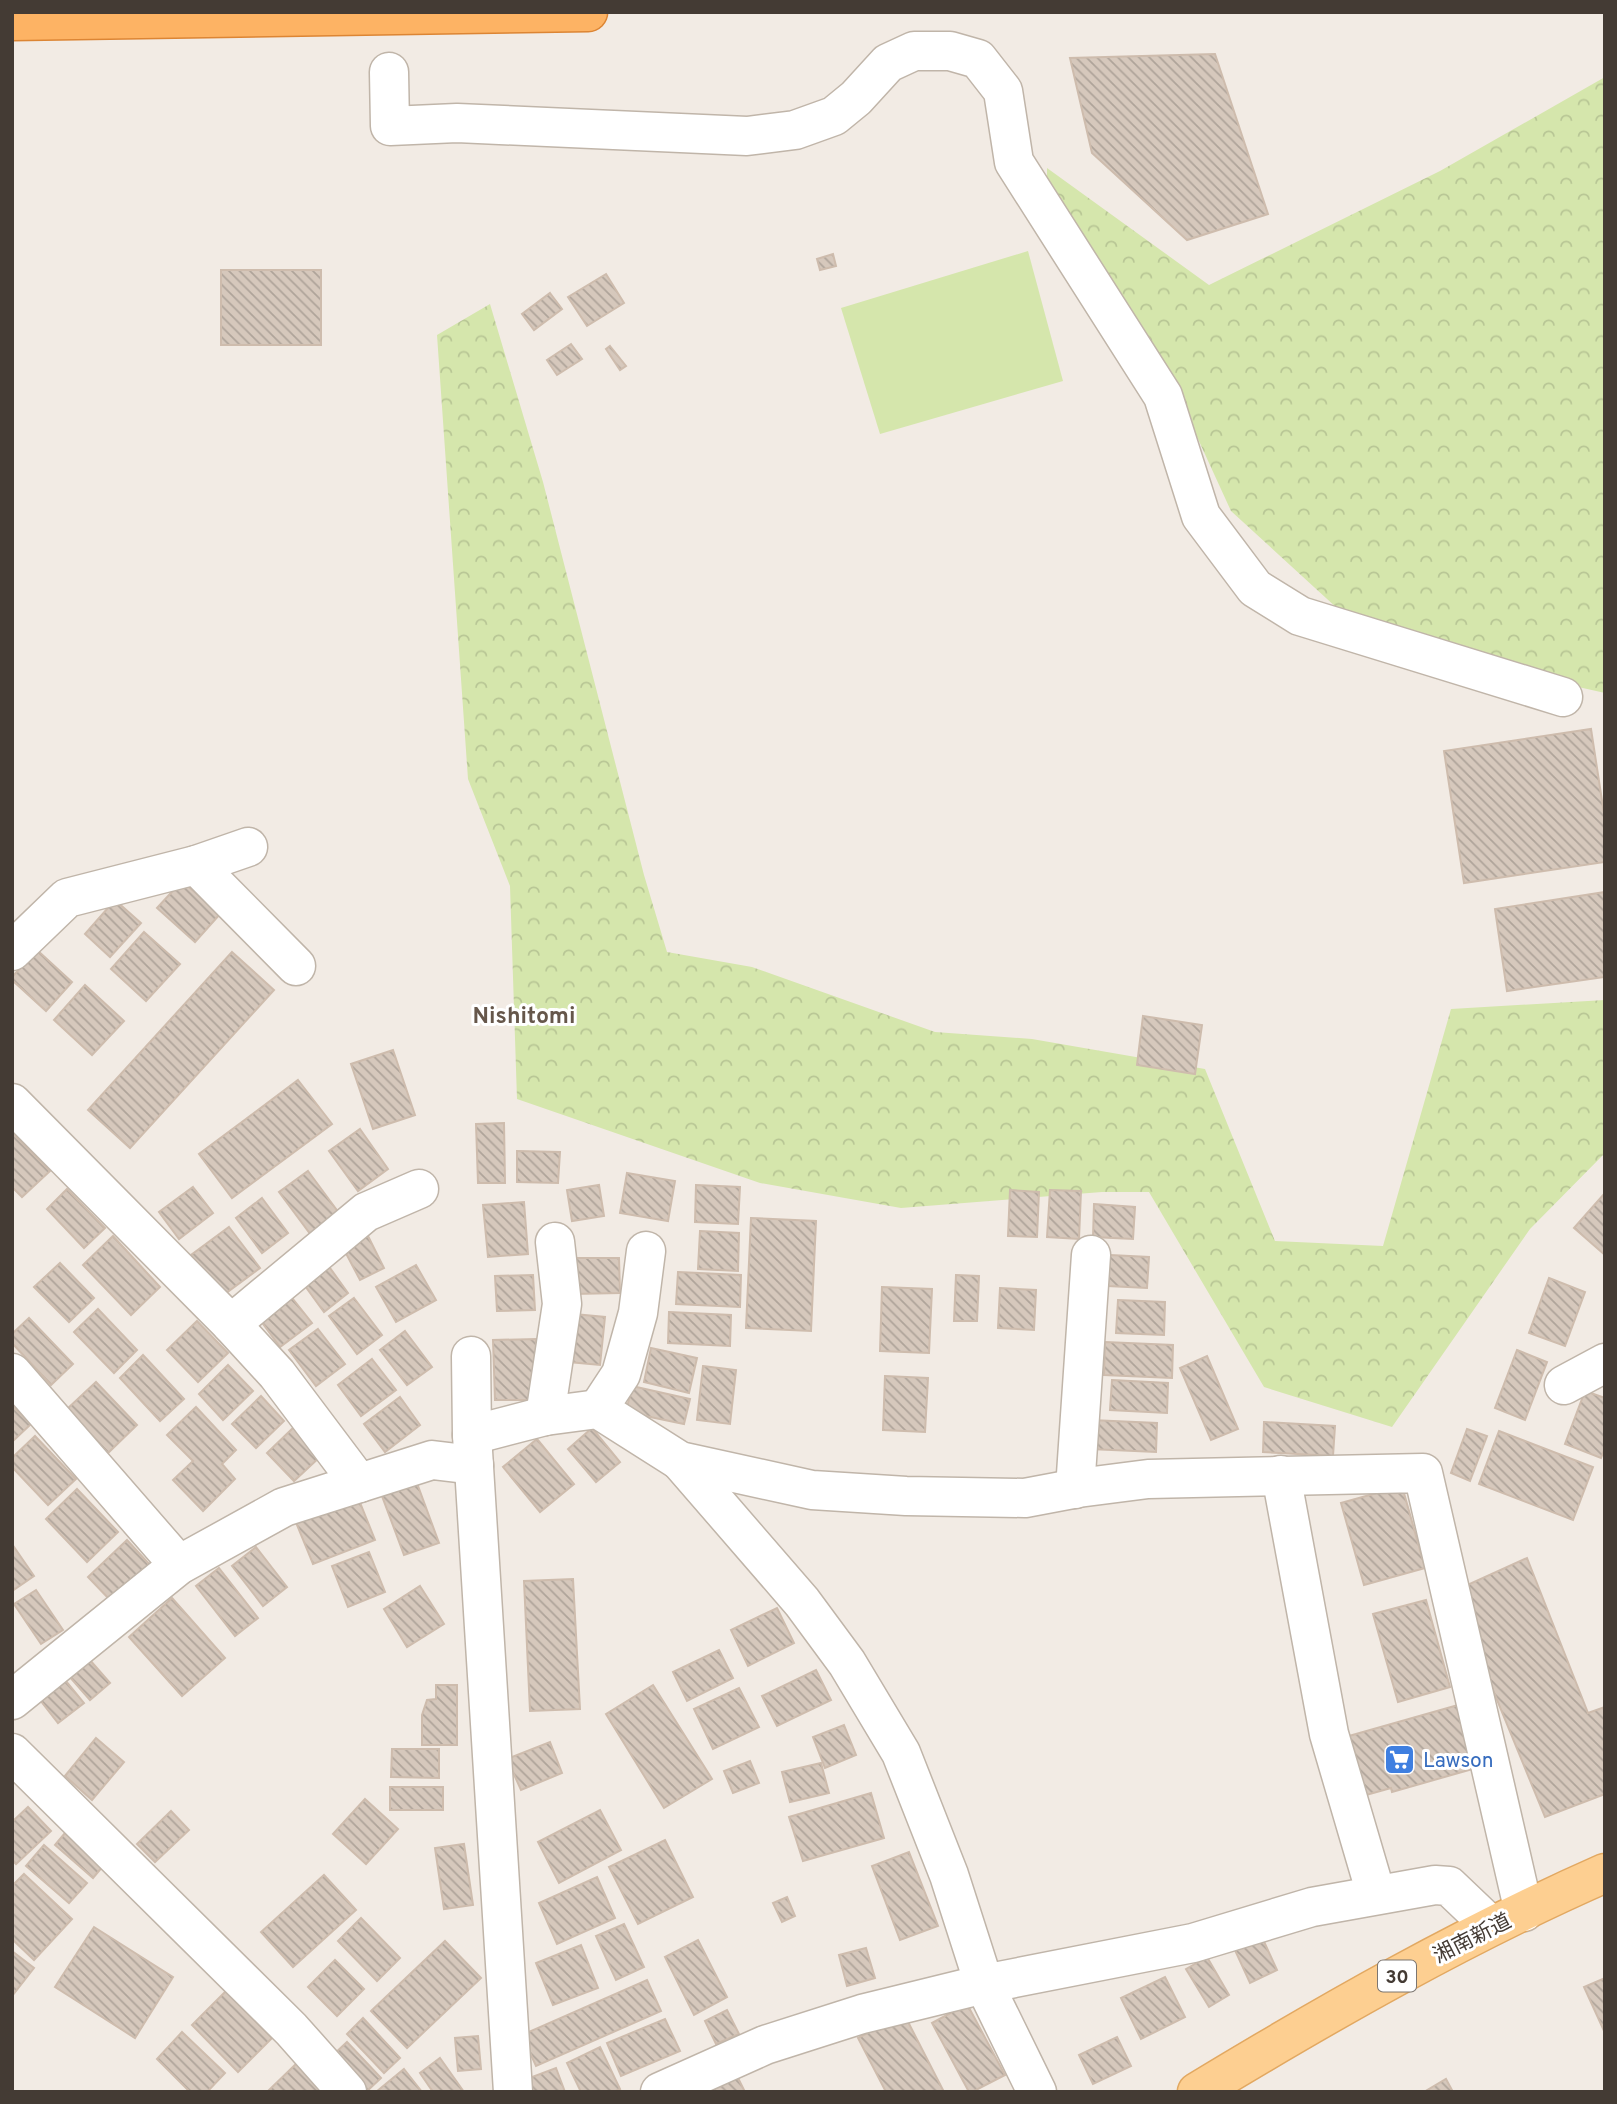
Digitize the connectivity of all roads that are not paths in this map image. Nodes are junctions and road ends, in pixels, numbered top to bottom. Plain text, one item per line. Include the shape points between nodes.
1 (588, 12) edge
2 (12, 21) edge
3 (389, 72) dead end
4 (1563, 697) dead end
5 (248, 848) dead end
6 (196, 865) junction
7 (12, 951) edge
8 (296, 966) dead end
9 (12, 1103) edge
10 (419, 1189) dead end
11 (555, 1242) dead end
12 (646, 1251) dead end
13 (1091, 1255) dead end
14 (231, 1324) junction
15 (471, 1356) dead end
16 (1605, 1363) edge
17 (12, 1373) edge
18 (1564, 1385) dead end
19 (598, 1409) junction
20 (545, 1416) junction
21 (473, 1450) junction
22 (680, 1461) junction
23 (1281, 1475) junction
24 (359, 1483) junction
25 (1075, 1489) junction
26 (180, 1565) junction
27 (12, 1700) edge
28 (17, 1768) edge
29 (1605, 1873) edge
30 (1376, 1894) junction
31 (1508, 1919) junction
32 (984, 1984) junction
33 (347, 2092) edge
34 (513, 2092) edge
35 (660, 2092) edge
36 (1037, 2092) edge
37 (1197, 2092) edge

1 - 2 highway
3 - 4 street via 390,126 457,123 747,136 795,130 834,116 888,63 914,51 950,51 978,59 1003,91 1014,162 1163,396 1201,516 1255,588 1300,616
5 - 6 street
6 - 7 street via 67,898
6 - 8 street
9 - 14 street
10 - 14 street via 366,1212
11 - 20 street via 562,1304
12 - 19 street via 638,1313 621,1374
13 - 25 street
14 - 24 street via 277,1374
15 - 21 street
16 - 18 street
17 - 26 street
19 - 20 street
19 - 22 street
20 - 21 street
21 - 24 street
21 - 34 street
22 - 25 street via 811,1490 1024,1498
22 - 32 street via 802,1602 847,1663 901,1753 949,1875
23 - 25 street via 1147,1479
23 - 30 street via 1329,1734
23 - 31 street via 1423,1474
24 - 26 street via 284,1507
26 - 27 street
28 - 33 street via 291,2029
29 - 31 main road, 湘南新道 / 30
30 - 31 street via 1449,1886
30 - 32 street via 1312,1907 1193,1943
31 - 37 main road, 湘南新道 / 30 via 1378,1986
32 - 35 street via 862,2014 765,2045
32 - 36 street

